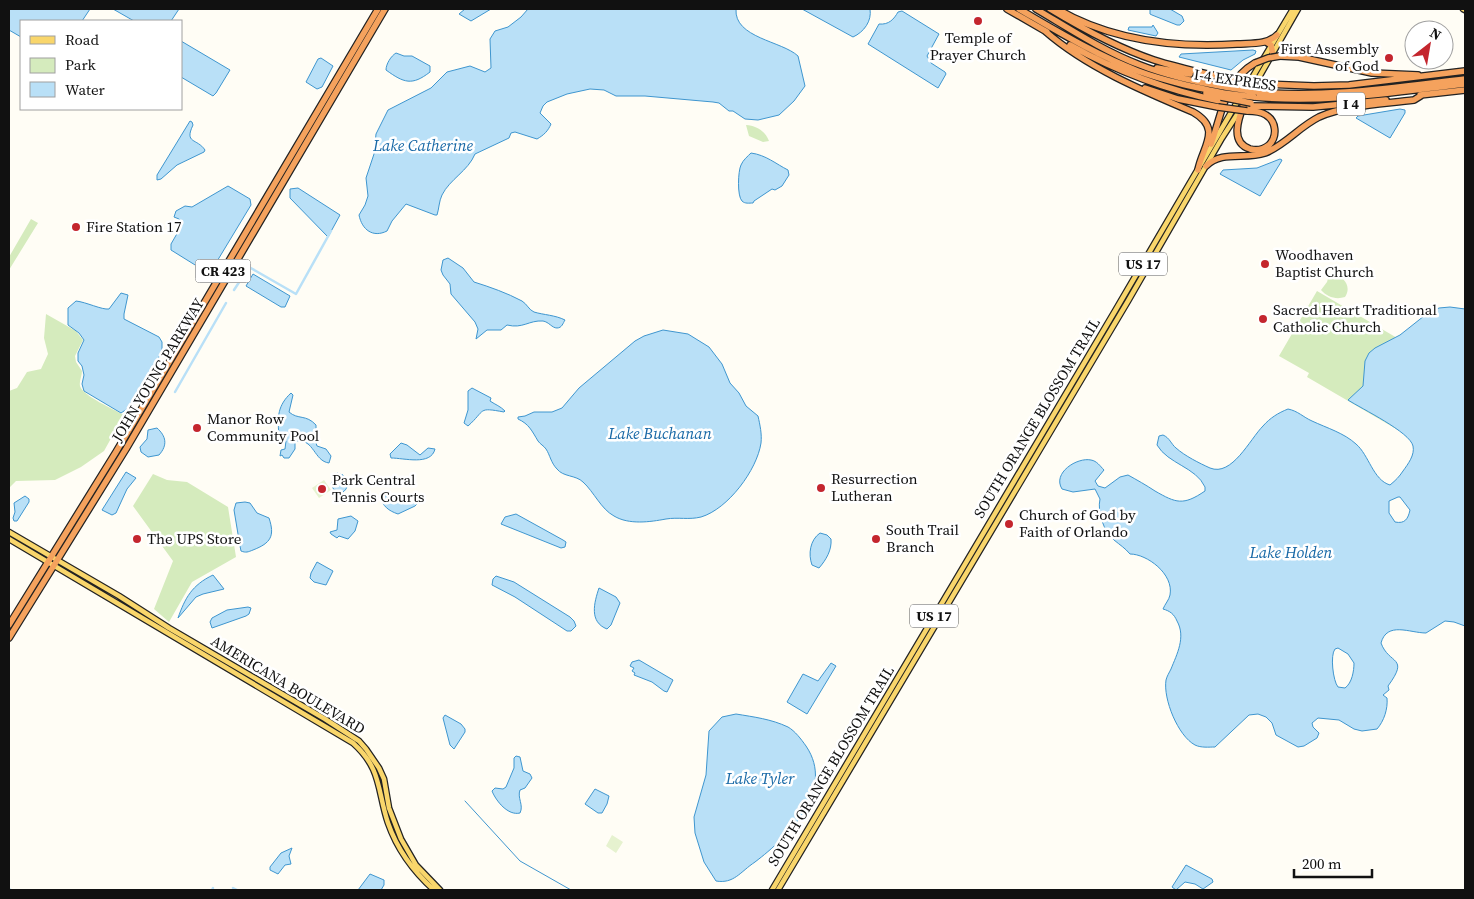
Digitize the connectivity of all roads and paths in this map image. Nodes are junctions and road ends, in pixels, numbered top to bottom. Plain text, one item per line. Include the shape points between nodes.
1 (378, 9) edge
2 (385, 9) edge
3 (1007, 9) edge
4 (1019, 9) edge
5 (1036, 9) edge
6 (1050, 9) edge
7 (1057, 9) edge
8 (1293, 9) edge
9 (1298, 9) edge
10 (1091, 28) junction
11 (1280, 35) junction
12 (1269, 43) junction
13 (1098, 49) junction
14 (1112, 52) junction
15 (1273, 55) junction
16 (1089, 58) junction
17 (1465, 71) edge
18 (1107, 72) junction
19 (1230, 79) junction
20 (1465, 79) edge
21 (1429, 81) junction
22 (1443, 84) junction
23 (1465, 84) edge
24 (1465, 90) edge
25 (1422, 95) junction
26 (1221, 97) junction
27 (1251, 102) junction
28 (293, 153) junction
29 (1200, 169) junction
30 (290, 172) junction
31 (1177, 210) junction
32 (140, 410) junction
33 (1055, 412) junction
34 (1055, 422) junction
35 (116, 452) junction
36 (120, 458) junction
37 (113, 468) junction
38 (9, 532) edge
39 (981, 537) junction
40 (9, 539) edge
41 (974, 548) junction
42 (980, 548) junction
43 (50, 559) junction
44 (56, 562) junction
45 (971, 564) junction
46 (108, 596) junction
47 (118, 596) junction
48 (144, 611) junction
49 (141, 616) junction
50 (9, 625) edge
51 (9, 638) edge
52 (376, 769) junction
53 (821, 807) junction
54 (820, 819) junction
55 (812, 822) junction
56 (812, 834) junction
57 (434, 890) edge
58 (440, 890) edge
59 (772, 890) edge
60 (778, 890) edge

1 - 28 highway, JOHN YOUNG PARKWAY / CR 423
2 - 30 highway, JOHN YOUNG PARKWAY / CR 423
3 - 16 highway, I 4
4 - 13 highway, I-4 EXPRESS via 1079,43
5 - 13 highway, I-4 EXPRESS
6 - 10 highway, I 4
7 - 10 highway
8 - 11 main road, SOUTH ORANGE BLOSSOM TRAIL / US 17
9 - 11 main road, SOUTH ORANGE BLOSSOM TRAIL / US 17
10 - 12 highway via 1177,45
10 - 19 highway, I 4 via 1101,37 1155,60
11 - 12 highway
11 - 15 main road, SOUTH ORANGE BLOSSOM TRAIL / US 17
12 - 15 highway
12 - 29 main road, SOUTH ORANGE BLOSSOM TRAIL / US 17
13 - 14 highway, I-4 EXPRESS
13 - 26 highway, I-4 EXPRESS via 1137,71
14 - 19 highway via 1162,69
14 - 26 highway, I-4 EXPRESS
15 - 27 main road, SOUTH ORANGE BLOSSOM TRAIL / US 17
16 - 18 highway
16 - 26 highway, I 4 via 1160,86
17 - 21 highway, I 4
18 - 26 highway via 1164,95
18 - 29 highway via 1202,119 1208,128 1209,138
19 - 21 highway, I 4, bridge via 1263,84 1332,86
20 - 22 highway, I-4 EXPRESS
21 - 22 highway, I-4 EXPRESS
21 - 27 highway, I-4 EXPRESS via 1325,94 1286,94
21 - 29 highway, bridge via 1303,58 1266,58 1240,74 1228,91
22 - 23 highway, I-4 EXPRESS
24 - 25 highway, I 4
25 - 27 highway, I 4 via 1340,105 1280,107
25 - 29 highway via 1414,100 1327,114 1270,151 1255,156 1222,157
26 - 27 highway, I 4, bridge
26 - 27 highway, I-4 EXPRESS, bridge
27 - 27 highway via 1273,122 1275,129 1270,143 1257,149 1243,144 1239,138 1238,124
27 - 29 main road, SOUTH ORANGE BLOSSOM TRAIL / US 17
28 - 30 highway
28 - 32 highway, JOHN YOUNG PARKWAY / CR 423
29 - 31 main road, SOUTH ORANGE BLOSSOM TRAIL / US 17
29 - 31 main road, SOUTH ORANGE BLOSSOM TRAIL / US 17
30 - 36 highway, JOHN YOUNG PARKWAY / CR 423
31 - 33 main road, SOUTH ORANGE BLOSSOM TRAIL / US 17
31 - 34 main road, SOUTH ORANGE BLOSSOM TRAIL / US 17 via 1164,240
32 - 35 highway, JOHN YOUNG PARKWAY / CR 423
32 - 36 highway via 118,453
33 - 34 main road
33 - 39 main road, SOUTH ORANGE BLOSSOM TRAIL / US 17
34 - 42 main road, SOUTH ORANGE BLOSSOM TRAIL / US 17
35 - 37 highway
35 - 43 highway, JOHN YOUNG PARKWAY / CR 423
36 - 37 highway, JOHN YOUNG PARKWAY / CR 423
37 - 44 highway, JOHN YOUNG PARKWAY / CR 423
38 - 43 main road
39 - 41 main road, SOUTH ORANGE BLOSSOM TRAIL / US 17
39 - 42 main road
40 - 43 main road
41 - 45 main road
41 - 53 main road, SOUTH ORANGE BLOSSOM TRAIL / US 17
42 - 45 main road, SOUTH ORANGE BLOSSOM TRAIL / US 17
43 - 44 main road
43 - 50 highway, JOHN YOUNG PARKWAY / CR 423
44 - 46 main road, AMERICANA BOULEVARD
44 - 47 main road, AMERICANA BOULEVARD
44 - 51 highway, JOHN YOUNG PARKWAY / CR 423
45 - 54 main road, SOUTH ORANGE BLOSSOM TRAIL / US 17
46 - 47 main road
46 - 49 main road, AMERICANA BOULEVARD
47 - 48 main road, AMERICANA BOULEVARD
48 - 49 main road
48 - 52 main road, AMERICANA BOULEVARD via 351,736 366,749
49 - 52 main road, AMERICANA BOULEVARD via 343,736
52 - 57 main road, AMERICANA BOULEVARD via 388,823 396,842 415,871
52 - 58 main road, AMERICANA BOULEVARD via 384,779 389,808 401,839 416,865
53 - 54 main road
53 - 55 main road, SOUTH ORANGE BLOSSOM TRAIL / US 17
54 - 56 main road, SOUTH ORANGE BLOSSOM TRAIL / US 17
55 - 56 main road
55 - 59 main road, SOUTH ORANGE BLOSSOM TRAIL / US 17
56 - 60 main road, SOUTH ORANGE BLOSSOM TRAIL / US 17

